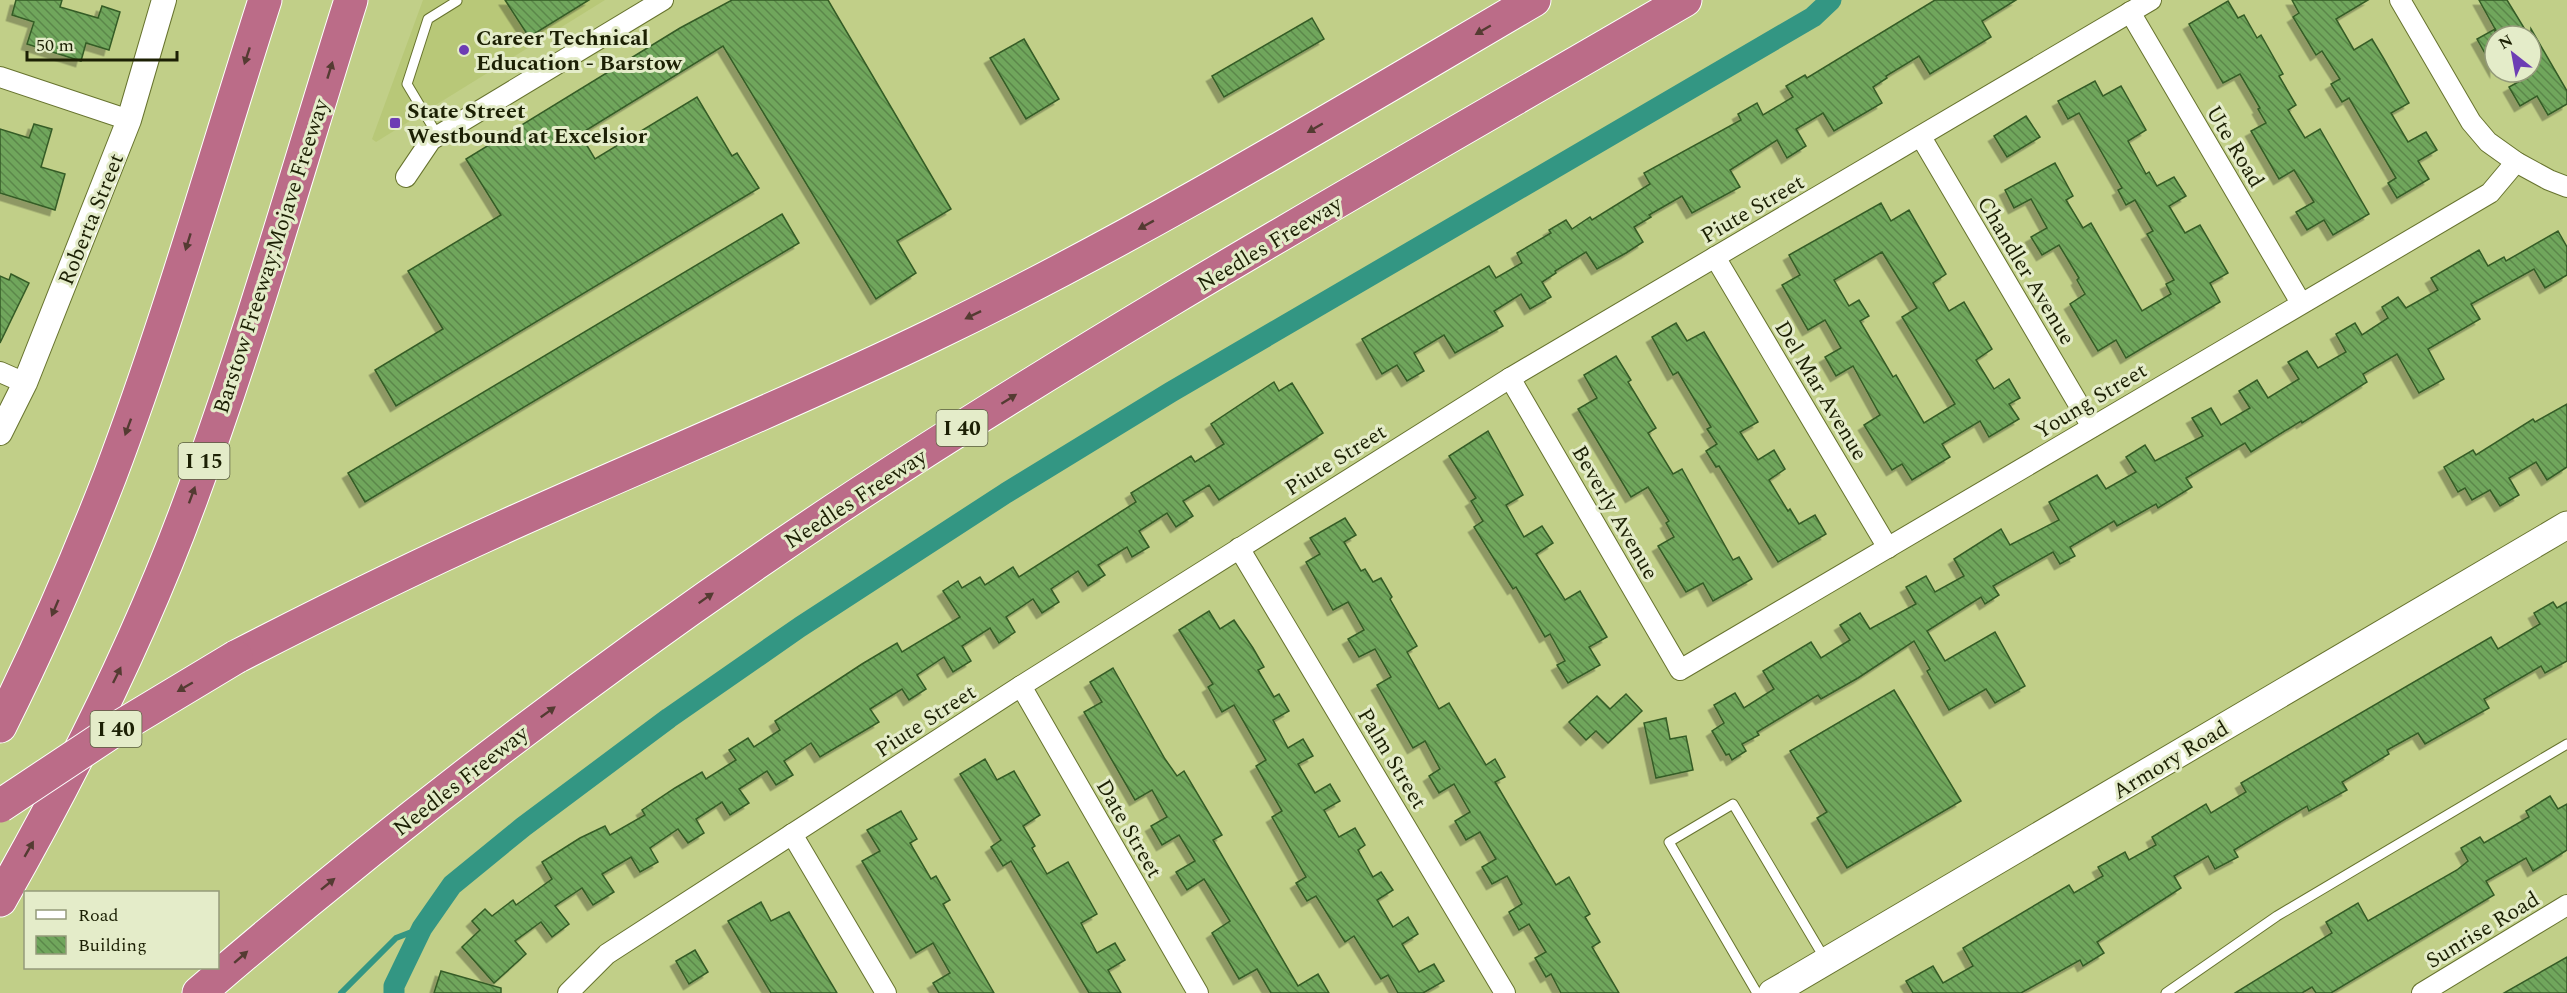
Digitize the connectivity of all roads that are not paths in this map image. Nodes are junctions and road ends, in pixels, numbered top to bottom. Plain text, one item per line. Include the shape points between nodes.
1 (165, 0) edge
2 (264, 0) edge
3 (351, 0) edge
4 (663, 0) edge
5 (1534, 0) edge
6 (1685, 0) edge
7 (2151, 0) edge
8 (2400, 0) edge
9 (456, 1) edge
10 (2130, 12) junction
11 (0, 77) edge
12 (129, 120) junction
13 (438, 136) junction
14 (1921, 137) junction
15 (2516, 162) junction
16 (406, 177) dead end
17 (2567, 187) edge
18 (1715, 258) junction
19 (2301, 303) junction
20 (0, 372) edge
21 (1510, 378) junction
22 (25, 383) junction
23 (2092, 427) junction
24 (0, 433) edge
25 (2567, 525) edge
26 (1239, 548) junction
27 (1888, 548) junction
28 (1680, 670) joint
29 (1021, 686) junction
30 (0, 726) edge
31 (2567, 744) edge
32 (0, 806) edge
33 (792, 834) junction
34 (0, 900) edge
35 (2567, 905) edge
36 (1826, 961) junction
37 (199, 993) edge
38 (568, 993) edge
39 (886, 993) edge
40 (1198, 993) edge
41 (1504, 993) edge
42 (1757, 993) edge
43 (1772, 993) edge
44 (2166, 993) edge
45 (2422, 993) edge

1 - 12 street, Roberta Street
2 -> 30 highway via 162,327 118,453 50,620
34 -> 3 highway, Barstow Freeway;Mojave Freeway / I 15 via 122,665 192,495
4 - 13 street
5 -> 32 highway, I 40, bridge via 1227,180 1030,288 832,382 416,567 236,657 113,731
37 -> 6 highway, Needles Freeway / I 40 via 325,886 534,722 836,509 1144,317
7 - 10 street, Piute Street
8 - 15 street via 2471,122 2488,142
9 - 13 lane via 429,19 407,84
10 - 14 street, Piute Street
10 - 19 street, Ute Road
11 - 12 street
12 - 22 street, Roberta Street
13 - 16 street via 431,140
14 - 18 street, Piute Street
14 - 23 street, Chandler Avenue
15 - 17 street
15 - 19 street, Young Street via 2490,193
18 - 21 street, Piute Street
18 - 27 street, Del Mar Avenue
19 - 23 street, Young Street
20 - 22 street
21 - 26 street, Piute Street
21 - 28 street, Beverly Avenue
22 - 24 street, Roberta Street
23 - 27 street, Young Street
25 - 36 main road, Armory Road
26 - 29 street, Piute Street
26 - 41 street, Palm Street
27 - 28 street, Young Street
29 - 33 street, Piute Street
29 - 40 street, Date Street
31 - 44 lane via 2277,916
33 - 38 street, Piute Street via 607,954
33 - 39 street
35 - 45 street, Sunrise Road
36 - 42 lane via 1733,804 1669,842
36 - 43 main road, Armory Road

